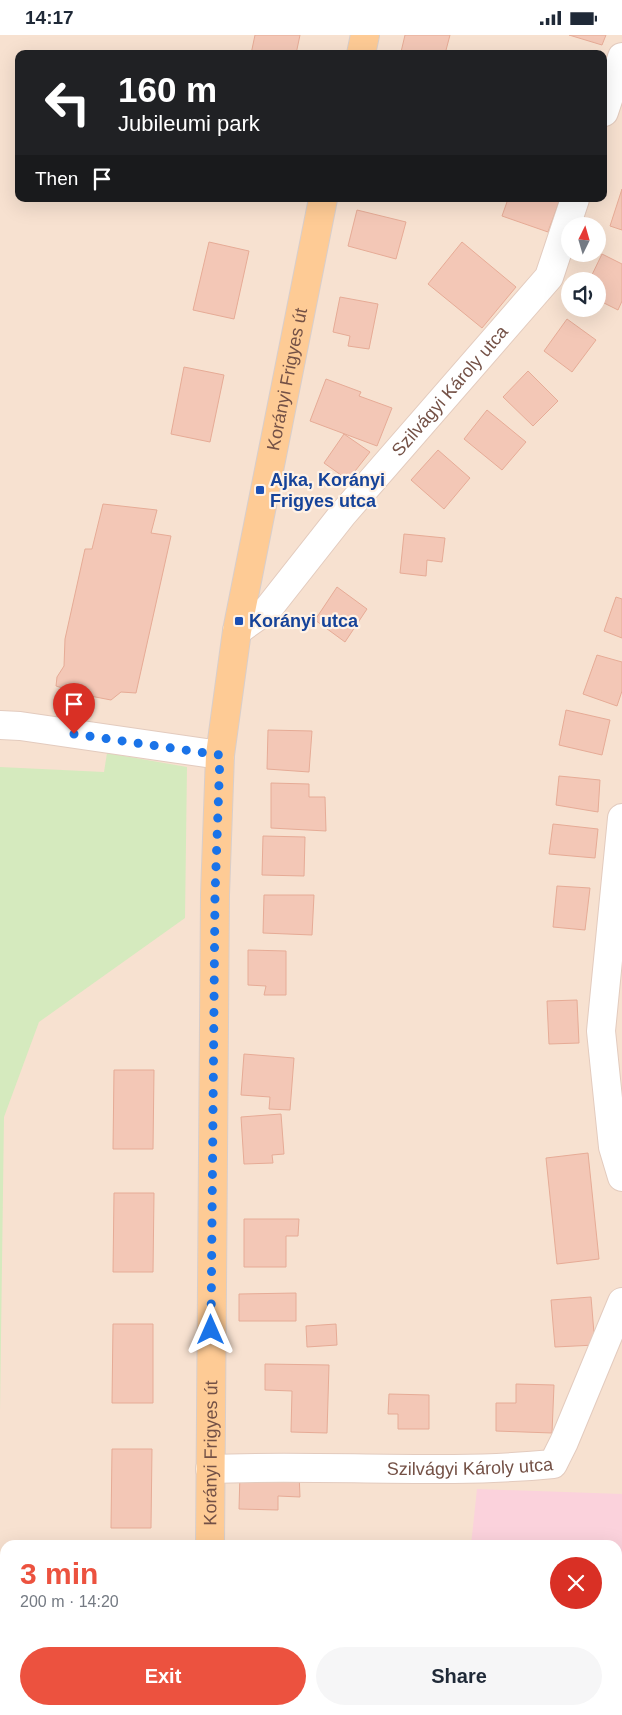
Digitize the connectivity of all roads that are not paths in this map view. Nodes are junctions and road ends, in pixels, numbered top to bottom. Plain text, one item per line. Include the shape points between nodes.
1 (366, 35) edge
2 (362, 50) edge
3 (622, 57) edge
4 (607, 103) edge
5 (322, 202) edge
6 (574, 202) edge
7 (238, 631) junction
8 (0, 725) edge
9 (220, 755) junction
10 (622, 818) edge
11 (622, 1177) edge
12 (622, 1302) edge
13 (210, 1469) junction
14 (210, 1540) edge

1 - 2 main road
3 - 4 street
5 - 7 main road, Korányi Frigyes út
6 - 7 street, Szilvágyi Károly utca via 549,277 342,515 268,609
7 - 9 main road, Korányi Frigyes út
8 - 9 street
9 - 13 main road, Korányi Frigyes út via 215,895
10 - 11 street via 601,1031 613,1147
12 - 13 street, Szilvágyi Károly utca via 553,1464 451,1468
13 - 14 main road, Korányi Frigyes út

